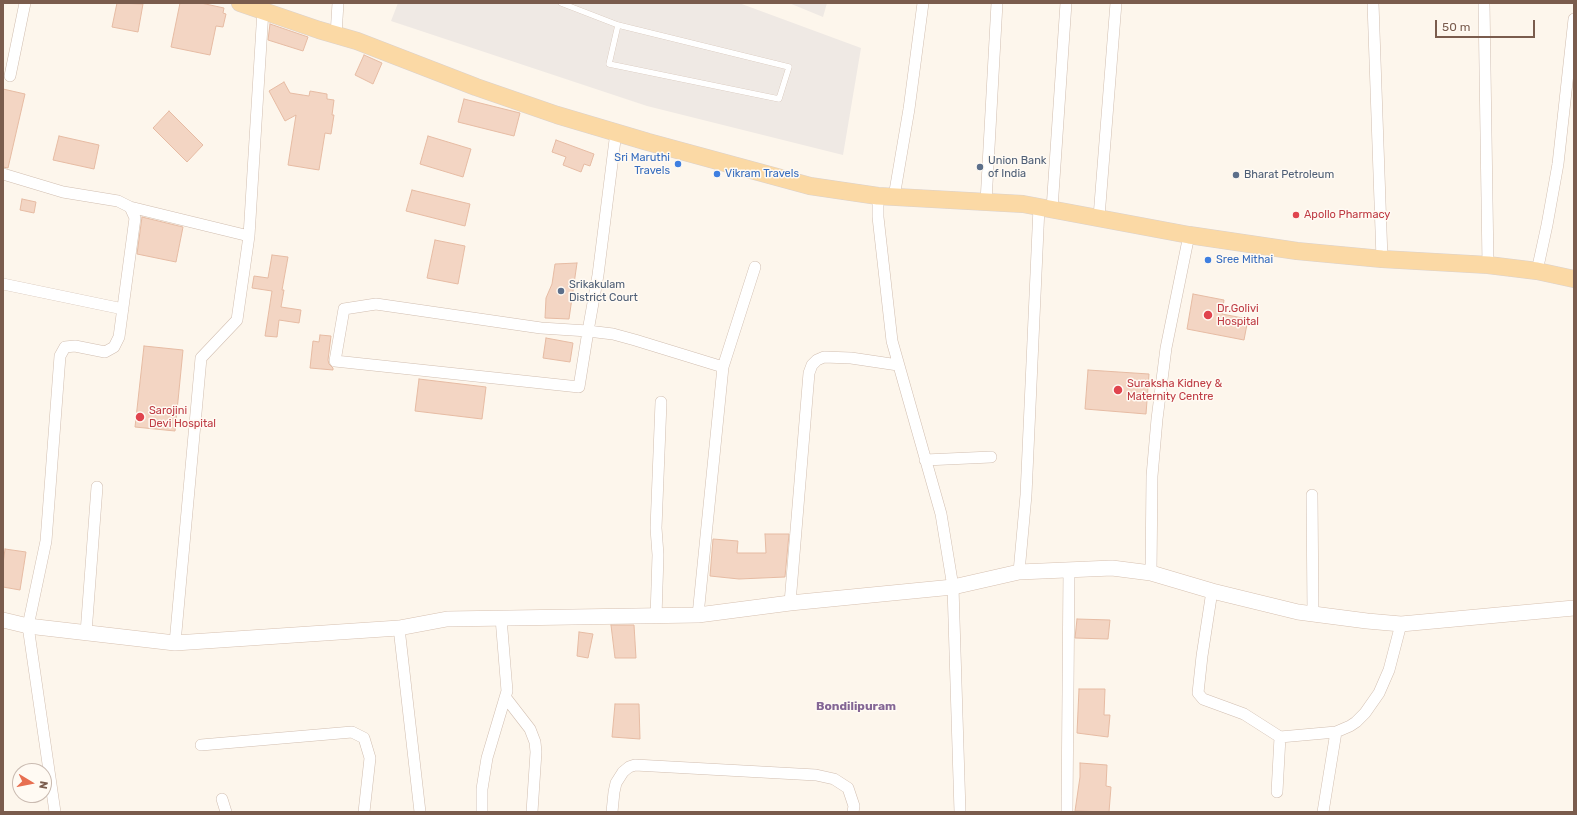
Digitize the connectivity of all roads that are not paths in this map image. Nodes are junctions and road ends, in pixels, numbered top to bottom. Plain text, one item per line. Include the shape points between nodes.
1 (25, 3) edge
2 (240, 3) edge
3 (338, 3) edge
4 (561, 3) edge
5 (923, 3) edge
6 (997, 3) edge
7 (1066, 3) edge
8 (1116, 3) edge
9 (1373, 3) edge
10 (1484, 3) edge
11 (264, 10) junction
12 (1574, 19) edge
13 (618, 25) junction
14 (336, 35) junction
15 (10, 76) dead end
16 (616, 132) junction
17 (3, 174) edge
18 (886, 197) junction
19 (986, 202) junction
20 (130, 206) junction
21 (1046, 208) junction
22 (1099, 217) junction
23 (1189, 235) junction
24 (249, 236) junction
25 (1382, 259) junction
26 (1488, 265) junction
27 (756, 268) dead end
28 (1537, 271) junction
29 (1574, 279) edge
30 (3, 284) edge
31 (122, 309) junction
32 (588, 331) junction
33 (898, 365) junction
34 (723, 367) junction
35 (661, 402) dead end
36 (991, 457) dead end
37 (925, 460) junction
38 (96, 487) dead end
39 (1312, 495) dead end
40 (1069, 569) junction
41 (1019, 572) junction
42 (1151, 572) junction
43 (953, 588) junction
44 (1212, 591) junction
45 (790, 603) junction
46 (1574, 608) edge
47 (1313, 614) junction
48 (698, 616) junction
49 (656, 617) junction
50 (501, 618) junction
51 (3, 620) edge
52 (1401, 624) junction
53 (28, 626) junction
54 (399, 628) junction
55 (86, 633) junction
56 (174, 644) junction
57 (506, 698) junction
58 (1336, 732) junction
59 (1280, 737) junction
60 (201, 745) dead end
61 (1277, 792) dead end
62 (222, 799) dead end
63 (56, 812) edge
64 (226, 812) edge
65 (364, 812) edge
66 (420, 812) edge
67 (482, 812) edge
68 (532, 812) edge
69 (612, 812) edge
70 (853, 812) edge
71 (960, 812) edge
72 (1067, 812) edge
73 (1323, 812) edge

1 - 15 street
2 - 11 main road
3 - 14 street
4 - 13 lane
5 - 18 street via 909,109
6 - 19 street
7 - 21 street
8 - 22 street
9 - 25 street
10 - 26 street
11 - 14 main road
11 - 24 street
12 - 28 street via 1558,164
13 - 13 lane via 789,67 779,98 609,64
14 - 16 main road via 484,90
16 - 18 main road via 810,186
16 - 32 street via 598,275
17 - 20 street via 63,192 118,201
18 - 19 main road
18 - 33 street via 878,217 892,341
19 - 21 main road
20 - 24 street
20 - 31 street via 135,218
21 - 22 main road
21 - 41 street
22 - 23 main road
23 - 25 main road via 1297,251
23 - 42 street via 1166,348 1157,419 1152,476
24 - 56 street via 237,320 201,358
25 - 26 main road
26 - 28 main road
27 - 34 street
28 - 29 main road
30 - 31 street
31 - 53 street via 114,347 105,352 75,346 65,347 60,356 46,541
32 - 32 street via 579,387 335,361 344,309 376,304 542,328
32 - 34 street via 613,334
33 - 37 street
33 - 45 street via 824,357 812,365
34 - 48 street
35 - 49 street via 656,528
36 - 37 street
37 - 43 street via 941,514
38 - 55 street
39 - 47 street
40 - 41 street
40 - 42 street via 1112,568
40 - 72 street
41 - 43 street
42 - 44 street
43 - 45 street
43 - 71 street
44 - 47 street
44 - 59 street via 1198,693 1203,699 1244,714
45 - 48 street
46 - 52 street
47 - 52 street
48 - 49 street
49 - 50 street
50 - 54 street via 447,619
50 - 57 street via 507,681
51 - 53 street
52 - 58 street via 1389,670 1379,693 1356,722
53 - 55 street
53 - 63 street
54 - 56 street
54 - 66 street
55 - 56 street
57 - 67 street via 487,758 482,789
57 - 68 street via 530,729 535,742
58 - 59 street
58 - 73 street
59 - 61 street
60 - 65 street via 352,732 364,738 370,758
62 - 64 street
69 - 70 street via 616,783 623,772 635,765 816,775 834,779 848,788 854,806

